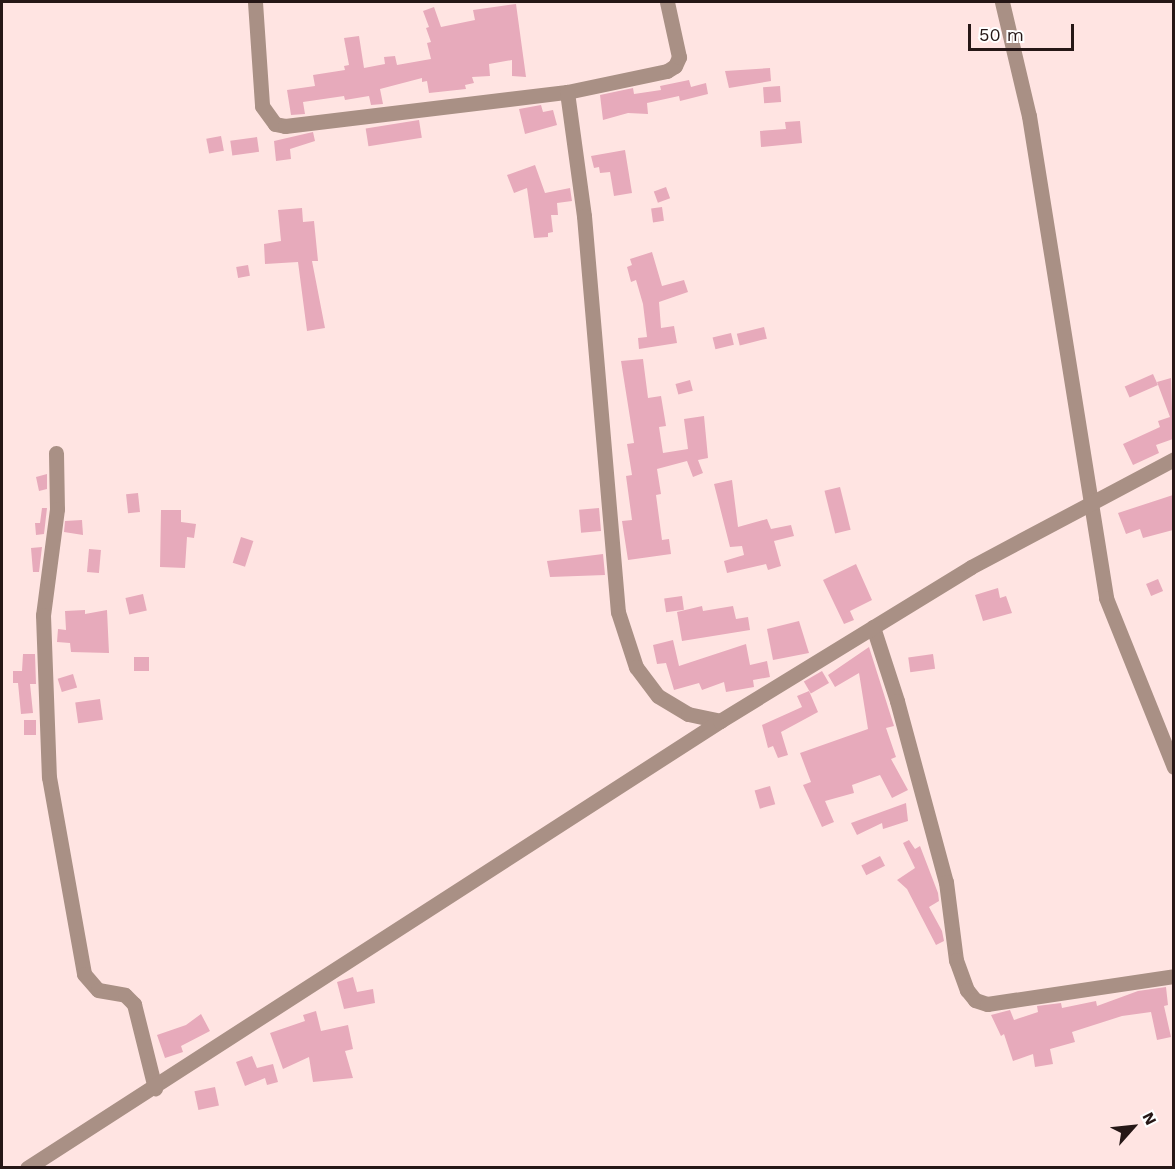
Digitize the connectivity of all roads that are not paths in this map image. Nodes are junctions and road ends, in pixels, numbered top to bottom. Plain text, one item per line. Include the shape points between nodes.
1 (255, 2) edge
2 (667, 2) edge
3 (1002, 2) edge
4 (567, 92) junction
5 (56, 453) dead end
6 (1173, 459) edge
7 (1090, 501) junction
8 (873, 627) junction
9 (720, 721) junction
10 (1173, 767) edge
11 (1173, 976) edge
12 (155, 1088) junction
13 (27, 1167) edge

1 - 4 street via 262,106 275,124 316,124
2 - 4 street via 679,57 675,66
3 - 7 street via 1029,116
4 - 9 street via 584,216 618,612 636,667 658,696 680,710
5 - 12 street via 57,509 43,615 49,777 84,974 98,990 125,995 134,1004
6 - 7 street
7 - 8 street
7 - 10 street via 1106,598
8 - 9 street
8 - 11 street via 946,882 956,960 975,1000 987,1004
9 - 12 street
12 - 13 street

